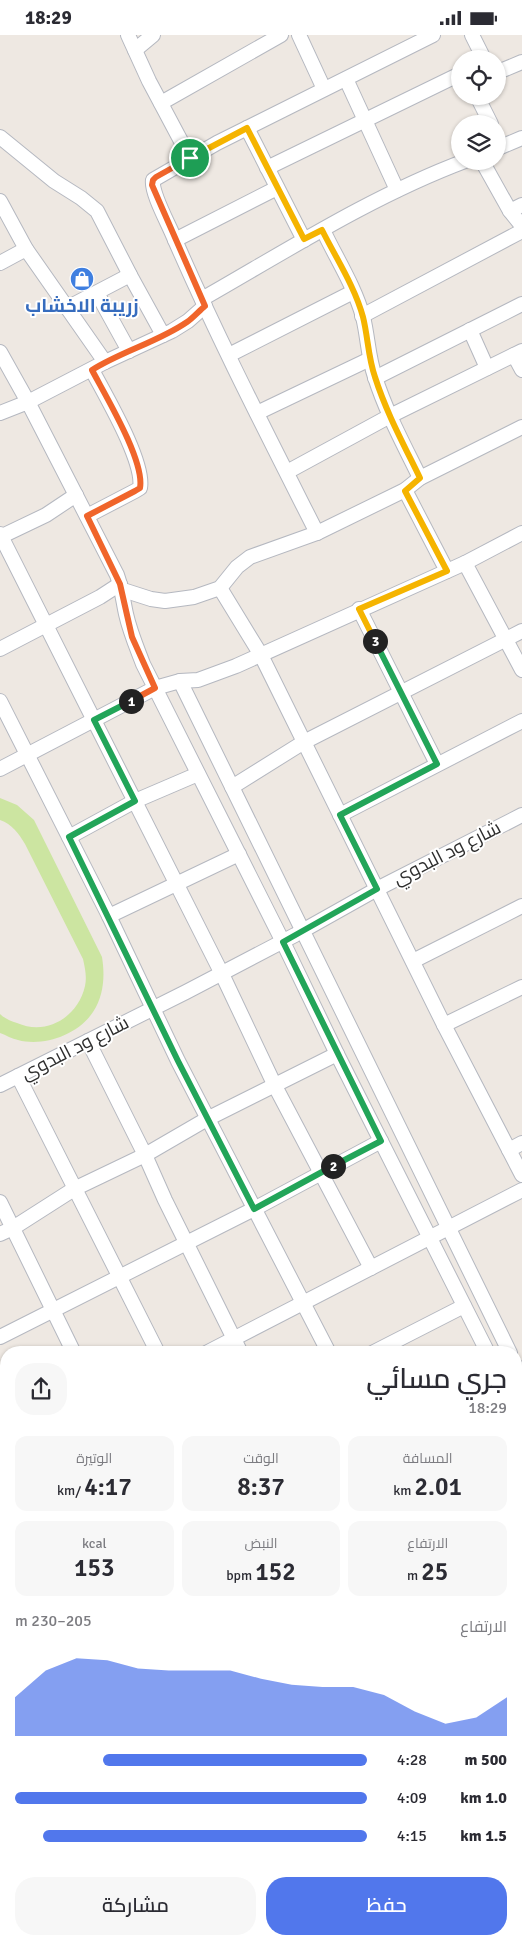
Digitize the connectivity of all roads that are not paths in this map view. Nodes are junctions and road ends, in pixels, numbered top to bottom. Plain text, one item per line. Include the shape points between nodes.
1 (128, 35) edge
2 (153, 35) edge
3 (281, 35) edge
4 (299, 35) edge
5 (433, 35) edge
6 (472, 35) edge
7 (135, 50) junction
8 (480, 50) edge
9 (522, 62) edge
10 (506, 69) edge
11 (451, 78) edge
12 (346, 79) junction
13 (324, 89) junction
14 (161, 103) junction
15 (364, 120) junction
16 (247, 128) junction
17 (0, 137) edge
18 (522, 138) edge
19 (506, 142) edge
20 (190, 158) junction
21 (451, 167) edge
22 (267, 168) junction
23 (489, 170) edge
24 (277, 188) junction
25 (397, 190) junction
26 (0, 201) edge
27 (516, 208) edge
28 (522, 226) edge
29 (322, 230) junction
30 (522, 231) edge
31 (304, 239) junction
32 (175, 240) junction
33 (26, 249) junction
34 (0, 263) edge
35 (130, 275) junction
36 (97, 293) junction
37 (353, 293) junction
38 (203, 303) junction
39 (522, 304) edge
40 (67, 308) junction
41 (362, 316) junction
42 (470, 330) junction
43 (163, 335) junction
44 (129, 351) junction
45 (0, 352) edge
46 (518, 353) edge
47 (229, 355) junction
48 (370, 359) junction
49 (104, 362) junction
50 (487, 368) junction
51 (92, 370) junction
52 (522, 370) edge
53 (375, 377) junction
54 (28, 401) junction
55 (0, 413) edge
56 (257, 413) junction
57 (390, 416) junction
58 (522, 427) edge
59 (287, 473) junction
60 (420, 478) junction
61 (405, 491) junction
62 (76, 495) junction
63 (87, 516) junction
64 (317, 533) junction
65 (522, 533) edge
66 (0, 536) edge
67 (465, 563) junction
68 (447, 571) junction
69 (122, 587) junction
70 (220, 588) junction
71 (359, 609) junction
72 (46, 627) junction
73 (522, 631) edge
74 (506, 640) junction
75 (0, 649) edge
76 (261, 655) junction
77 (522, 670) edge
78 (180, 681) junction
79 (155, 688) junction
80 (402, 693) junction
81 (0, 701) edge
82 (94, 720) junction
83 (522, 721) edge
84 (304, 742) junction
85 (28, 755) junction
86 (437, 764) junction
87 (0, 769) edge
88 (198, 773) junction
89 (232, 787) junction
90 (135, 801) junction
91 (340, 815) junction
92 (522, 815) edge
93 (69, 837) junction
94 (239, 854) junction
95 (176, 884) junction
96 (377, 889) junction
97 (522, 906) edge
98 (109, 916) junction
99 (304, 930) junction
100 (283, 942) junction
101 (413, 961) junction
102 (222, 974) junction
103 (522, 987) edge
104 (153, 1009) junction
105 (444, 1025) junction
106 (88, 1041) junction
107 (337, 1054) junction
108 (18, 1076) junction
109 (0, 1085) edge
110 (275, 1086) junction
111 (207, 1119) junction
112 (381, 1141) junction
113 (522, 1143) edge
114 (509, 1150) junction
115 (145, 1155) junction
116 (320, 1172) junction
117 (522, 1175) edge
118 (74, 1189) junction
119 (522, 1189) edge
120 (0, 1202) edge
121 (254, 1209) junction
122 (448, 1226) junction
123 (13, 1228) junction
124 (0, 1234) edge
125 (429, 1236) junction
126 (186, 1242) junction
127 (371, 1268) junction
128 (121, 1277) junction
129 (302, 1303) junction
130 (464, 1306) junction
131 (53, 1312) junction
132 (0, 1337) edge
133 (234, 1338) junction
134 (70, 1346) edge
135 (155, 1346) edge
136 (219, 1346) edge
137 (238, 1346) edge
138 (325, 1346) edge
139 (386, 1346) edge
140 (484, 1346) edge
141 (507, 1346) edge

1 - 7 street
2 - 7 street
3 - 14 street
4 - 13 street
5 - 12 street
6 - 8 street
7 - 14 street
9 - 10 street
11 - 15 street
12 - 13 street
12 - 15 street
13 - 16 street
14 - 20 street
15 - 22 street
15 - 25 street
16 - 20 street
16 - 22 street
17 - 35 street via 97,211
18 - 19 street
20 - 32 street via 156,177 152,185
21 - 25 street
22 - 24 street
23 - 27 street
24 - 31 street
24 - 32 street
25 - 29 street
26 - 33 street
27 - 28 street
29 - 31 street
29 - 37 street
30 - 41 street
31 - 38 street
32 - 38 street
33 - 34 street
33 - 40 street
35 - 36 street
35 - 43 street
36 - 40 street
36 - 44 street
37 - 41 street
37 - 47 street
38 - 43 street via 188,321
38 - 47 street
39 - 42 street
40 - 49 street
41 - 48 street
42 - 50 street
42 - 53 street
43 - 44 street
44 - 49 street
45 - 54 street
46 - 50 street
46 - 52 street
47 - 56 street
48 - 53 street
48 - 56 street
49 - 51 street
50 - 57 street
51 - 54 street
51 - 63 street via 135,457 141,482 140,488
53 - 57 street
54 - 55 street
54 - 62 street
56 - 59 street
57 - 59 street
57 - 60 street
58 - 60 street
59 - 64 street
60 - 61 street
61 - 64 street
61 - 68 street
62 - 63 street
62 - 66 street via 46,515
63 - 69 street
64 - 70 street via 250,557
65 - 67 street
66 - 72 street
67 - 68 street
67 - 74 street
68 - 71 street
69 - 70 street via 165,601 194,597
69 - 72 street
69 - 79 street via 132,637
70 - 76 street
71 - 76 street
71 - 80 street
72 - 75 street
72 - 82 street
73 - 74 street
74 - 77 street
74 - 80 street
76 - 78 street via 198,680
76 - 84 street
78 - 79 street
78 - 89 street
79 - 82 street
79 - 88 street
80 - 84 street
80 - 86 street
81 - 85 street
82 - 85 street
82 - 90 street
83 - 86 street
84 - 89 street
84 - 91 street
85 - 87 street
85 - 93 street
86 - 91 street
88 - 90 street
88 - 94 street
89 - 99 street
90 - 93 street
90 - 95 street
91 - 96 street
92 - 96 street, شارع ود البدوي
93 - 98 street
94 - 95 street
94 - 100 street
95 - 98 street
95 - 102 street
96 - 99 street, شارع ود البدوي
96 - 101 street
97 - 101 street
98 - 104 street
99 - 100 street, شارع ود البدوي
99 - 122 street
100 - 102 street, شارع ود البدوي
100 - 107 street
101 - 105 street
102 - 104 street, شارع ود البدوي
102 - 110 street
103 - 105 street
104 - 106 street, شارع ود البدوي
104 - 111 street
105 - 114 street
106 - 108 street, شارع ود البدوي
106 - 115 street
107 - 110 street
107 - 112 street
108 - 109 street, شارع ود البدوي
108 - 118 street
110 - 111 street
110 - 116 street
111 - 115 street
111 - 121 street
112 - 116 street
112 - 125 street
113 - 114 street
114 - 117 street
115 - 118 street
115 - 126 street
116 - 121 street
116 - 127 street
118 - 123 street
118 - 128 street
119 - 122 street
120 - 123 street
121 - 126 street
121 - 129 street
122 - 125 street
122 - 141 street
123 - 124 street
123 - 131 street
125 - 127 street
125 - 130 street
126 - 128 street
126 - 133 street
127 - 129 street
128 - 131 street
128 - 135 street
129 - 133 street
129 - 138 street
130 - 139 street
130 - 140 street
131 - 132 street
131 - 134 street
133 - 136 street
133 - 137 street

